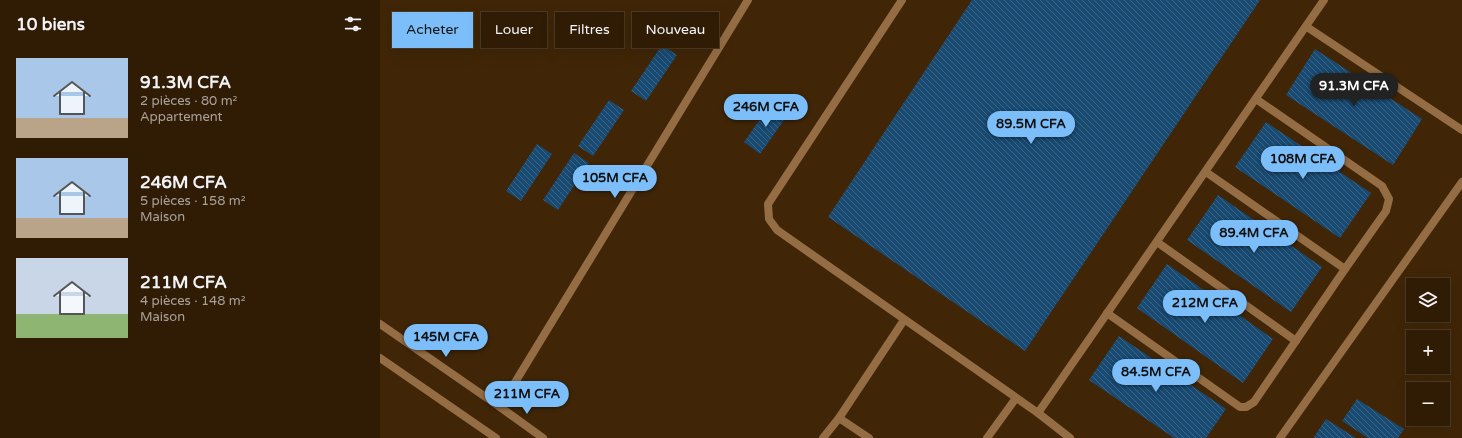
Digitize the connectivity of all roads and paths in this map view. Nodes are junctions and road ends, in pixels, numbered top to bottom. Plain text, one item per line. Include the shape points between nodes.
1 (748, 0) edge
2 (902, 0) edge
3 (1324, 0) edge
4 (1307, 27) junction
5 (1256, 99) junction
6 (1462, 130) edge
7 (1206, 172) junction
8 (1462, 182) edge
9 (1157, 242) junction
10 (1345, 269) junction
11 (1107, 313) junction
12 (904, 320) junction
13 (380, 324) edge
14 (1296, 341) junction
15 (380, 358) edge
16 (1016, 398) junction
17 (500, 407) junction
18 (1038, 413) junction
19 (839, 418) junction
20 (1065, 436) edge
21 (496, 438) edge
22 (543, 438) edge
23 (824, 438) edge
24 (870, 438) edge
25 (987, 438) edge
26 (1280, 438) edge

1 - 17 street
2 - 12 street via 768,204 769,219 777,230
3 - 4 street
4 - 5 street
4 - 6 street
5 - 7 street
5 - 10 street via 1382,186 1389,199 1386,211
7 - 9 street
7 - 10 street
8 - 26 street
9 - 11 street
9 - 14 street
10 - 14 street
11 - 14 street via 1240,407 1246,407 1254,402
11 - 18 street
12 - 16 street
12 - 19 street
13 - 17 street
15 - 21 street
16 - 18 street
16 - 25 street
17 - 22 street
18 - 20 street
19 - 23 street
19 - 24 street

